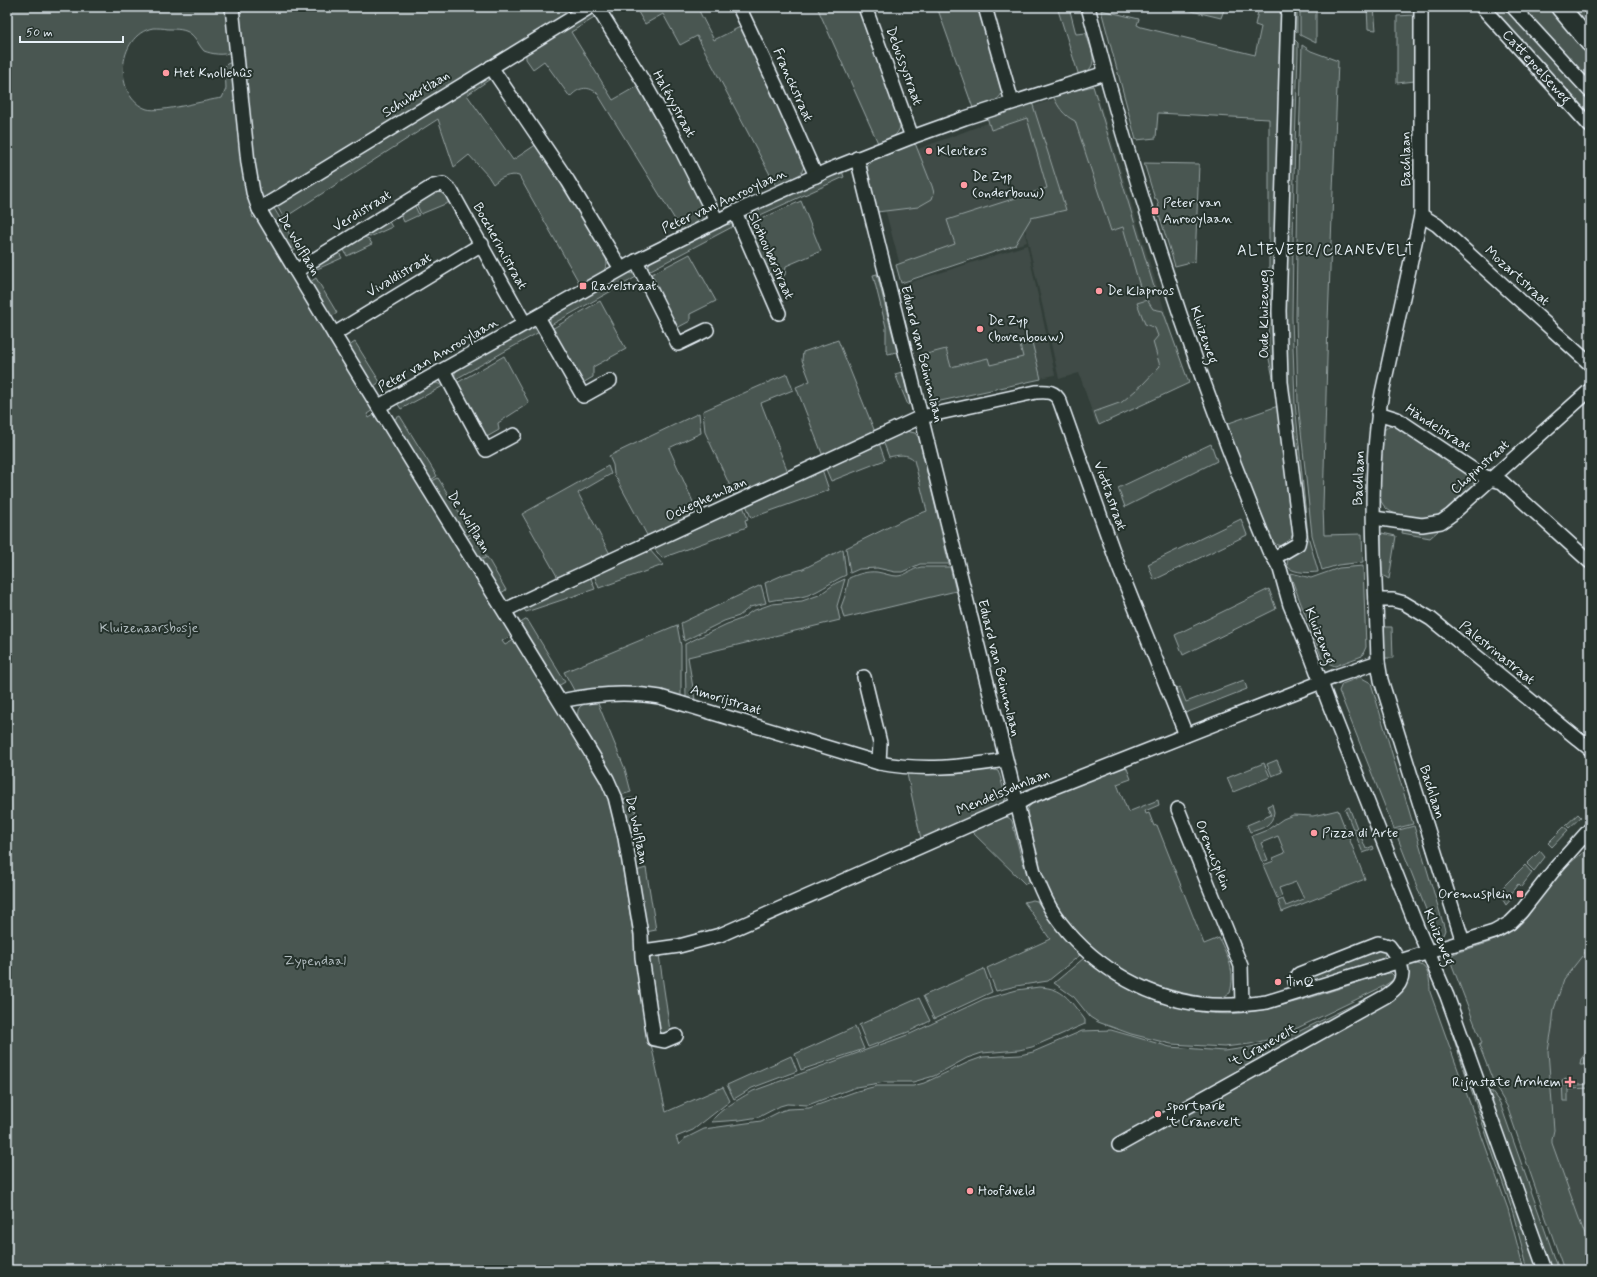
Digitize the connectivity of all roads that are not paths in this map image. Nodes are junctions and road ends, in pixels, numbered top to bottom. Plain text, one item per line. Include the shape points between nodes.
1 (232, 7) edge
2 (590, 7) edge
3 (597, 7) edge
4 (739, 7) edge
5 (865, 7) edge
6 (985, 7) edge
7 (1088, 7) edge
8 (1288, 7) edge
9 (1421, 7) edge
10 (1482, 7) edge
11 (1513, 7) edge
12 (1560, 7) edge
13 (1590, 43) edge
14 (491, 67) junction
15 (1105, 73) junction
16 (1590, 91) edge
17 (1012, 102) junction
18 (1590, 126) edge
19 (912, 137) junction
20 (856, 158) junction
21 (816, 176) junction
22 (446, 186) joint
23 (259, 209) junction
24 (734, 212) junction
25 (1421, 215) junction
26 (717, 221) junction
27 (482, 244) junction
28 (636, 261) junction
29 (621, 269) junction
30 (296, 271) junction
31 (779, 313) dead end
32 (538, 316) junction
33 (525, 324) junction
34 (707, 330) dead end
35 (334, 334) junction
36 (1590, 364) edge
37 (443, 370) junction
38 (610, 381) dead end
39 (1590, 390) edge
40 (379, 406) junction
41 (1378, 413) junction
42 (921, 417) junction
43 (514, 435) dead end
44 (1490, 479) junction
45 (1374, 518) junction
46 (1274, 558) junction
47 (1590, 562) edge
48 (1376, 600) junction
49 (505, 610) junction
50 (1378, 662) junction
51 (864, 677) dead end
52 (1322, 683) junction
53 (560, 701) junction
54 (1186, 736) junction
55 (1590, 749) edge
56 (1005, 760) junction
57 (879, 763) junction
58 (1017, 804) junction
59 (1178, 809) dead end
60 (1590, 829) edge
61 (1463, 942) junction
62 (642, 951) junction
63 (1428, 953) junction
64 (1399, 961) junction
65 (1298, 992) junction
66 (1242, 1005) junction
67 (676, 1036) dead end
68 (1119, 1144) dead end
69 (1545, 1270) edge

1 - 23 street, De Wolflaan via 248,163
2 - 14 street, Schubertlaan
3 - 26 street, Halévystraat via 678,143
4 - 21 street, Franckstraat
5 - 19 street, Debussystraat
6 - 17 street
7 - 15 street, Kluizeweg
8 - 46 street, Oude Kluizeweg via 1279,356 1300,535 1298,544
9 - 25 street, Bachlaan
10 - 18 street, Cattepoelseweg
11 - 16 street, Cattepoelseweg
12 - 13 street
14 - 23 street, Schubertlaan
14 - 29 street via 568,182
15 - 17 street, Peter van Anrooylaan
15 - 46 street, Kluizeweg via 1166,274 1202,379 1260,531
17 - 19 street, Peter van Anrooylaan
19 - 20 street, Peter van Anrooylaan
20 - 21 street, Peter van Anrooylaan
20 - 42 street, Eduard van Beinumlaan
21 - 24 street, Peter van Anrooylaan
22 - 27 street, Boccherinistraat
22 - 30 street, Verdistraat via 433,186
23 - 30 street, De Wolflaan
24 - 26 street, Peter van Anrooylaan
24 - 31 street, Slothouberstraat
25 - 36 street, Mozartstraat via 1437,225
25 - 41 street, Bachlaan
26 - 28 street, Peter van Anrooylaan
27 - 33 street, Boccherinistraat
27 - 35 street, Vivaldistraat
28 - 29 street, Peter van Anrooylaan
28 - 34 street via 678,344
29 - 32 street, Peter van Anrooylaan
30 - 35 street, De Wolflaan
32 - 33 street, Peter van Anrooylaan
32 - 38 street via 583,396
33 - 37 street, Peter van Anrooylaan
35 - 40 street, De Wolflaan
37 - 40 street, Peter van Anrooylaan
37 - 43 street via 486,450
39 - 44 street, Chopinstraat
40 - 49 street, De Wolflaan
41 - 44 street, Händelstraat via 1397,419
41 - 45 street, Bachlaan via 1374,458
42 - 49 street, Ockeghemlaan
42 - 54 street, Viottastraat via 1036,392 1052,392 1057,396 1118,565
42 - 56 street, Eduard van Beinumlaan
44 - 45 street, Chopinstraat via 1441,522 1422,525
44 - 47 street, Händelstraat via 1502,482
45 - 48 street, Bachlaan
46 - 52 street, Kluizeweg via 1284,582 1285,593
48 - 50 street, Bachlaan
48 - 55 street, Palestrinastraat via 1404,603 1431,619
49 - 53 street, De Wolflaan
50 - 52 street, Mendelssohnlaan
50 - 61 street, Bachlaan via 1383,688
51 - 57 street via 880,743
52 - 54 street, Mendelssohnlaan
52 - 63 street, Kluizeweg
53 - 57 street, Amorijstraat via 623,693 660,697
53 - 62 street, De Wolflaan via 607,779 615,797 625,838
54 - 58 street, Mendelssohnlaan via 1029,797
56 - 57 street, Amorijstraat via 935,768
56 - 58 street, Eduard van Beinumlaan
58 - 62 street, Mendelssohnlaan via 720,935 679,946
58 - 66 street, Eduard van Beinumlaan via 1032,866 1042,893 1072,936 1091,955 1122,978 1165,996 1200,1004
59 - 66 street, Oremusplein via 1241,966
60 - 61 street, Eduard van Beinumlaan via 1510,923 1494,932
61 - 63 street, Eduard van Beinumlaan
62 - 67 street, De Wolflaan via 654,1040
63 - 64 street, Eduard van Beinumlaan
63 - 69 street, Kluizeweg via 1473,1066
64 - 65 street, Eduard van Beinumlaan
64 - 65 street via 1389,946 1378,943 1299,974 1296,978
64 - 68 street, 't Cranevelt via 1401,982 1386,996
65 - 66 street, Eduard van Beinumlaan via 1267,1002

